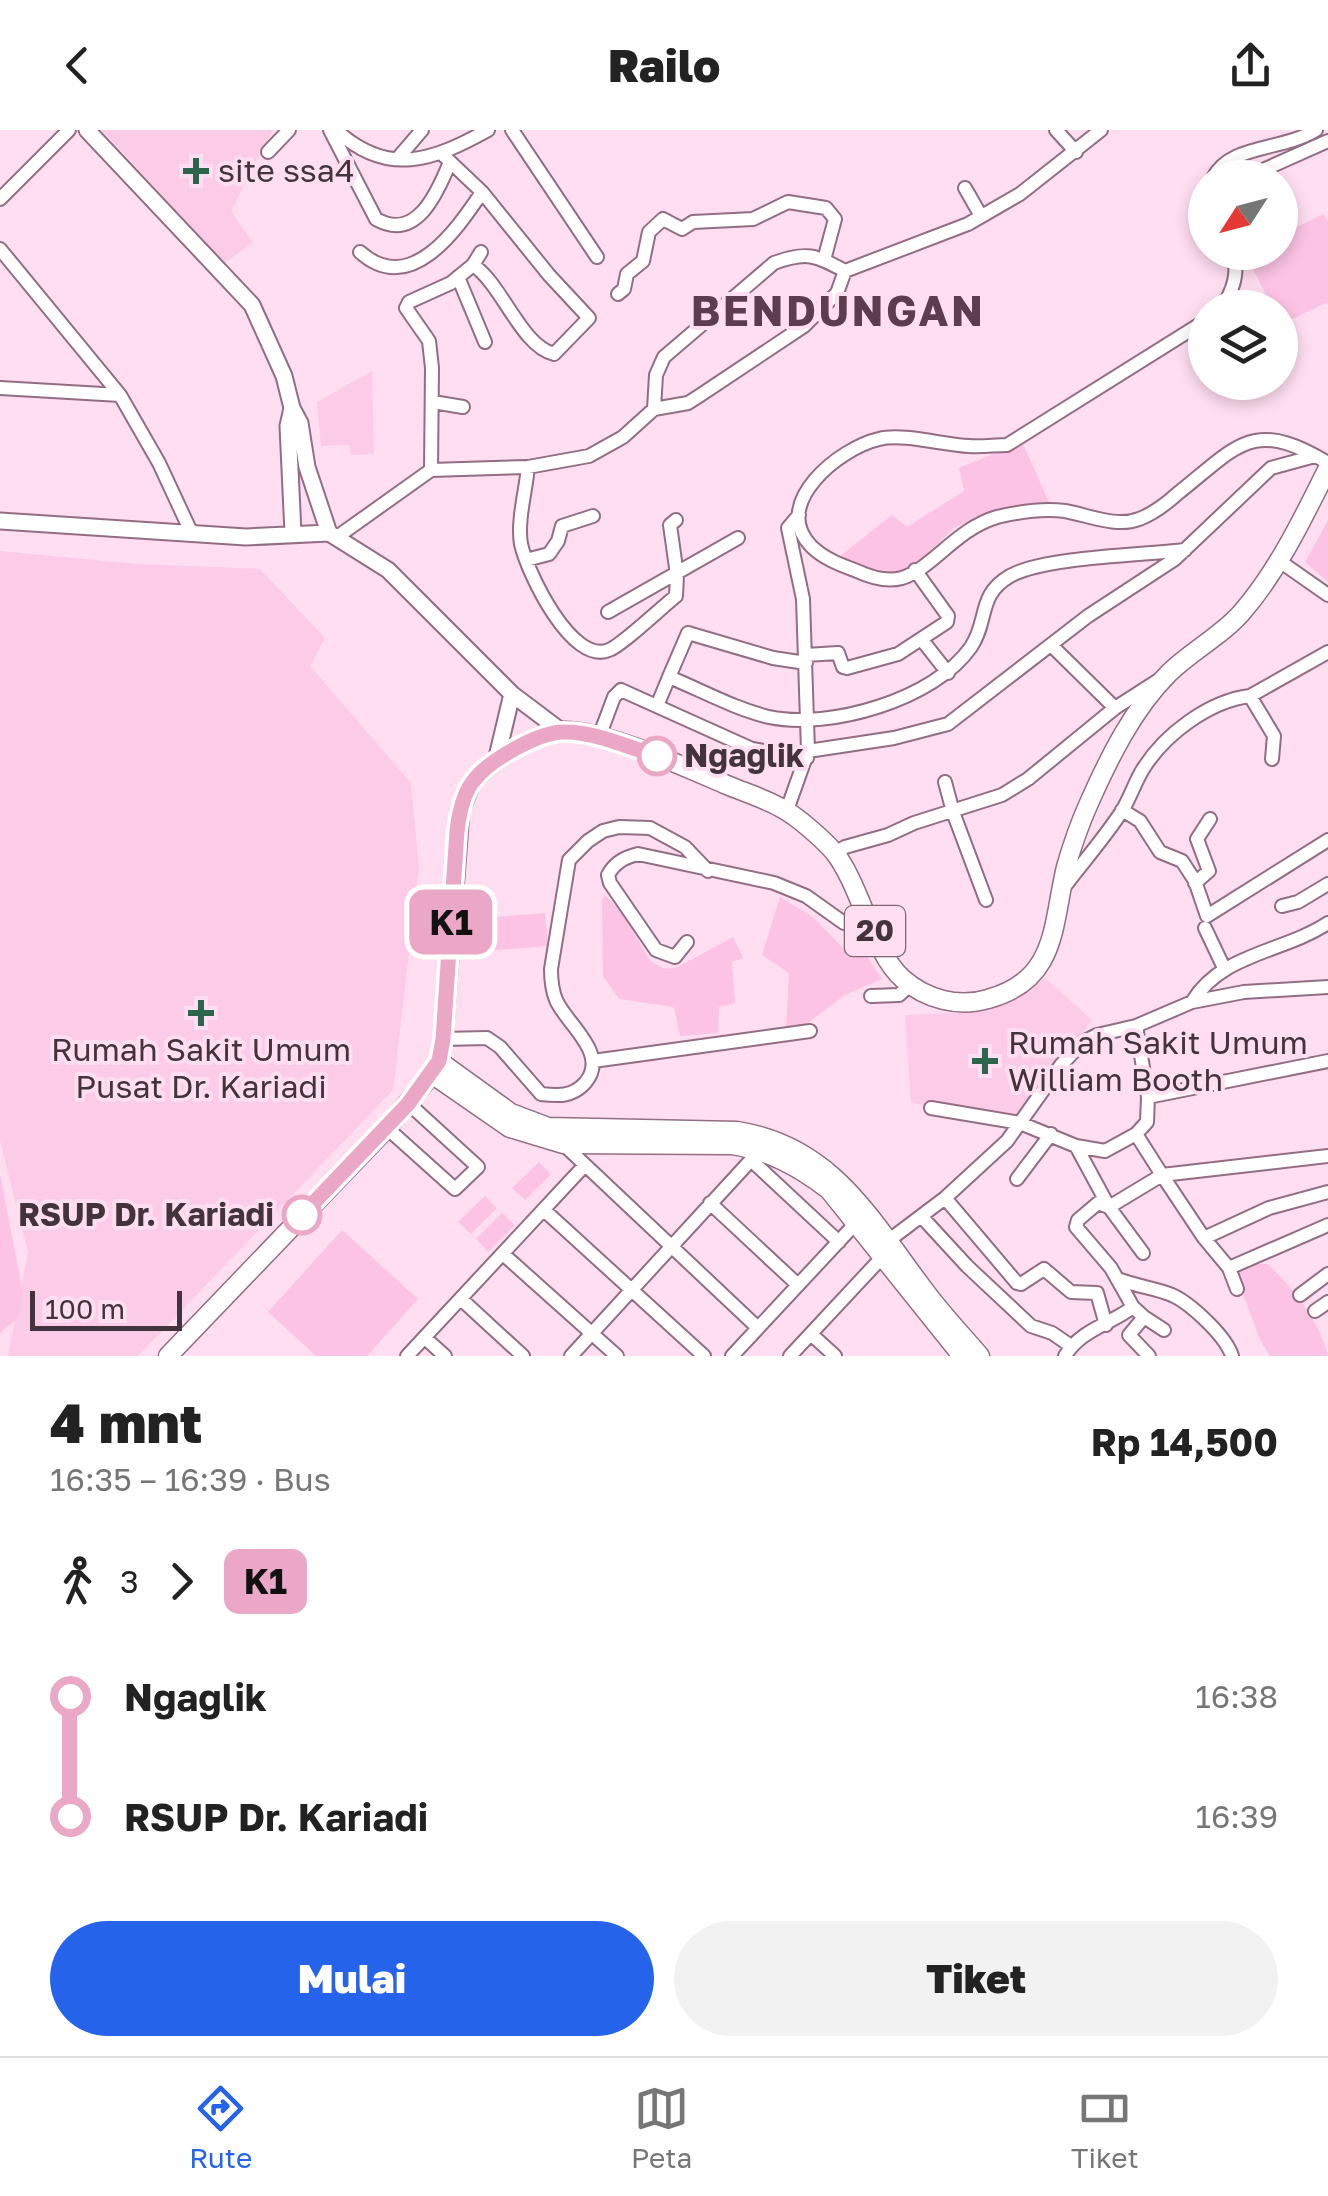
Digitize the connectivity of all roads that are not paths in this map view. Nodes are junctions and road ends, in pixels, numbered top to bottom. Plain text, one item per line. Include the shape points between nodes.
1 (69, 130) edge
2 (88, 130) edge
3 (290, 130) edge
4 (333, 130) edge
5 (422, 130) edge
6 (488, 130) edge
7 (512, 130) edge
8 (1056, 130) edge
9 (1101, 130) edge
10 (1316, 130) edge
11 (1328, 142) edge
12 (1257, 151) junction
13 (268, 152) dead end
14 (1076, 152) junction
15 (398, 158) junction
16 (447, 158) junction
17 (1226, 160) edge
18 (1262, 160) edge
19 (1282, 160) edge
20 (965, 188) dead end
21 (482, 192) junction
22 (0, 199) edge
23 (980, 216) junction
24 (0, 249) edge
25 (360, 252) dead end
26 (481, 252) dead end
27 (597, 257) dead end
28 (824, 260) junction
29 (472, 265) junction
30 (845, 271) junction
31 (458, 277) junction
32 (618, 294) dead end
33 (1188, 332) edge
34 (485, 342) dead end
35 (0, 388) edge
36 (120, 395) junction
37 (432, 402) junction
38 (463, 407) dead end
39 (292, 408) junction
40 (654, 408) junction
41 (1324, 462) edge
42 (528, 467) junction
43 (430, 470) junction
44 (799, 515) junction
45 (593, 516) dead end
46 (676, 520) dead end
47 (0, 521) edge
48 (293, 533) junction
49 (192, 534) junction
50 (333, 535) junction
51 (738, 538) dead end
52 (1184, 550) junction
53 (526, 560) junction
54 (1278, 560) junction
55 (915, 570) junction
56 (678, 575) junction
57 (1328, 595) edge
58 (608, 612) dead end
59 (922, 640) junction
60 (1052, 645) junction
61 (1328, 652) edge
62 (806, 659) junction
63 (948, 673) junction
64 (1168, 674) junction
65 (669, 677) junction
66 (512, 694) junction
67 (1250, 696) junction
68 (658, 706) junction
69 (1115, 708) junction
70 (808, 720) junction
71 (562, 731) junction
72 (599, 738) junction
73 (807, 754) junction
74 (1272, 759) dead end
75 (496, 761) junction
76 (945, 782) dead end
77 (786, 810) junction
78 (1122, 810) junction
79 (952, 812) junction
80 (1210, 818) dead end
81 (1328, 840) edge
82 (835, 853) junction
83 (708, 870) junction
84 (1195, 883) junction
85 (1328, 884) edge
86 (1064, 888) junction
87 (986, 900) dead end
88 (1282, 906) dead end
89 (871, 922) junction
90 (1328, 923) edge
91 (1205, 928) dead end
92 (687, 942) dead end
93 (1224, 968) junction
94 (911, 984) junction
95 (1328, 987) edge
96 (872, 996) dead end
97 (1192, 1002) junction
98 (1136, 1026) junction
99 (810, 1030) dead end
100 (443, 1039) junction
101 (593, 1061) junction
102 (1328, 1061) edge
103 (435, 1067) junction
104 (1148, 1097) junction
105 (408, 1104) junction
106 (931, 1108) dead end
107 (1020, 1122) junction
108 (386, 1128) junction
109 (1051, 1134) junction
110 (1136, 1134) junction
111 (668, 1138) junction
112 (563, 1144) junction
113 (1076, 1146) junction
114 (753, 1155) junction
115 (1328, 1156) edge
116 (585, 1165) junction
117 (1162, 1175) junction
118 (1017, 1179) dead end
119 (1328, 1192) edge
120 (945, 1198) junction
121 (710, 1203) junction
122 (1108, 1207) junction
123 (544, 1210) junction
124 (921, 1216) junction
125 (856, 1224) junction
126 (1328, 1225) edge
127 (1204, 1238) junction
128 (839, 1242) junction
129 (671, 1246) junction
130 (887, 1248) junction
131 (1143, 1253) dead end
132 (503, 1254) junction
133 (1229, 1268) junction
134 (1328, 1274) edge
135 (1118, 1279) junction
136 (798, 1285) junction
137 (1236, 1289) dead end
138 (631, 1290) junction
139 (1300, 1295) dead end
140 (461, 1299) junction
141 (1328, 1302) edge
142 (1132, 1307) junction
143 (1315, 1310) dead end
144 (1144, 1317) junction
145 (1106, 1325) junction
146 (758, 1328) junction
147 (1164, 1330) dead end
148 (592, 1333) junction
149 (810, 1334) junction
150 (424, 1338) junction
151 (1068, 1351) edge
152 (170, 1356) edge
153 (407, 1356) edge
154 (444, 1356) edge
155 (523, 1356) edge
156 (570, 1356) edge
157 (617, 1356) edge
158 (704, 1356) edge
159 (732, 1356) edge
160 (790, 1356) edge
161 (835, 1356) edge
162 (962, 1356) edge
163 (980, 1356) edge
164 (1149, 1356) edge
165 (1232, 1356) edge

1 - 22 street
2 - 39 main road via 252,306 277,354
3 - 13 street
4 - 15 street via 374,155
4 - 16 street via 376,219 385,224 407,225 420,217 442,182
5 - 15 street
6 - 16 street
7 - 27 street
8 - 14 street
9 - 14 street
10 - 12 street
11 - 19 street
12 - 17 street
12 - 18 street
14 - 23 street
15 - 16 street
16 - 21 street
20 - 23 street
21 - 25 street via 460,226 422,259 385,268
21 - 29 street via 589,318 554,354 546,352
23 - 30 street
24 - 36 street
26 - 29 street
28 - 30 street
28 - 32 street via 836,219 826,208 788,202 753,219 694,222 682,229 662,219 649,232 644,261 627,274
28 - 40 street via 796,255 739,290 664,358
29 - 31 street
30 - 40 street via 837,294 804,326 699,396
31 - 34 street
31 - 37 street via 406,308 428,341
33 - 44 street via 1007,445 884,437 862,444 818,474
35 - 36 street
36 - 49 street
37 - 38 street
37 - 43 street
39 - 48 main road
39 - 50 main road
40 - 42 street via 608,448
41 - 52 street via 1271,468
41 - 54 highway, 20
41 - 55 street via 1291,443 1258,438 1138,520 1050,510 999,517 959,535
42 - 43 street
42 - 53 street via 520,542
43 - 50 street
44 - 55 street via 803,535 838,564 891,579
44 - 62 street via 788,528 803,600
45 - 53 street via 562,526 549,554
46 - 56 street via 670,525
47 - 49 main road
48 - 49 main road
48 - 50 main road
50 - 66 main road via 396,576
51 - 56 street
52 - 60 street
52 - 63 street via 1040,566 1010,576 992,589 971,647
53 - 56 street via 560,624 602,652 676,596
54 - 57 street
54 - 64 highway, 20 via 1235,620
55 - 59 street via 948,616
56 - 58 street
59 - 62 street via 846,668 838,653
59 - 63 street
60 - 69 street
60 - 73 street via 948,724
61 - 67 street
62 - 65 street via 773,658 688,633
62 - 70 street
63 - 70 street via 867,709
64 - 69 street
64 - 86 highway, 20 via 1132,719 1096,788
65 - 68 street
65 - 70 street via 766,716
66 - 71 main road
66 - 75 main road
67 - 74 street via 1274,736
67 - 78 street via 1183,726 1143,769
68 - 72 street via 621,690
68 - 73 street via 752,750
69 - 79 street via 1016,787
70 - 73 street
71 - 72 highway, 20
71 - 75 highway
72 - 77 highway, 20
73 - 77 street
75 - 100 highway via 474,780 460,811
76 - 79 street
77 - 82 highway, 20
78 - 84 street via 1140,821 1160,852 1182,861
78 - 86 street
79 - 82 street
79 - 87 street
80 - 84 street via 1197,839 1209,871
81 - 84 street via 1211,916
82 - 89 highway, 20
83 - 89 street via 806,896 844,923
83 - 92 street via 638,854 608,876 656,950 675,957
83 - 101 street via 665,834 636,826 603,831 569,860 552,984
85 - 88 street
86 - 94 highway, 20 via 1050,948 1017,988 960,1002 938,1000
89 - 94 highway, 20 via 894,969
90 - 93 street
91 - 93 street
93 - 97 street
94 - 96 street via 899,995
95 - 97 street
97 - 98 street
98 - 104 street
98 - 107 street via 1083,1042
99 - 101 street
100 - 101 street via 487,1038 541,1094 568,1095 582,1086
100 - 103 highway
102 - 104 street
103 - 105 highway
103 - 111 highway via 532,1123
103 - 112 highway via 510,1128
104 - 110 street via 1147,1122
105 - 108 highway
105 - 108 street via 478,1167 455,1190
106 - 107 street
107 - 109 street
107 - 120 street
108 - 152 highway
109 - 113 street
109 - 118 street
110 - 113 street via 1105,1151
110 - 117 street
111 - 112 highway
111 - 114 highway via 732,1145
111 - 130 highway via 736,1131 797,1149 851,1192
112 - 116 street
113 - 122 street
114 - 121 street
114 - 125 highway via 806,1172
114 - 128 street
115 - 117 street
116 - 123 street
116 - 129 street
117 - 122 street
117 - 127 street
119 - 127 street via 1269,1208
120 - 124 street
120 - 145 street via 1020,1284 1042,1269 1071,1292 1097,1293
121 - 129 street
121 - 136 street
122 - 131 street
122 - 135 street via 1098,1203 1076,1226
123 - 132 street
123 - 138 street
124 - 130 street
124 - 151 street via 1031,1326 1052,1333
125 - 128 street
125 - 130 highway
126 - 133 street
127 - 133 street
128 - 136 street
129 - 138 street
129 - 146 street
130 - 149 street
130 - 162 highway
130 - 163 highway
132 - 140 street
132 - 148 street
133 - 137 street
134 - 139 street
135 - 142 street
135 - 165 street via 1180,1300 1214,1329
136 - 146 street
138 - 148 street
138 - 158 street
140 - 150 street
140 - 155 street
141 - 143 street
142 - 144 street
142 - 145 street
144 - 147 street
144 - 164 street via 1129,1335
145 - 151 street
146 - 159 street
148 - 156 street
148 - 157 street
149 - 160 street
149 - 161 street
150 - 153 street
150 - 154 street

